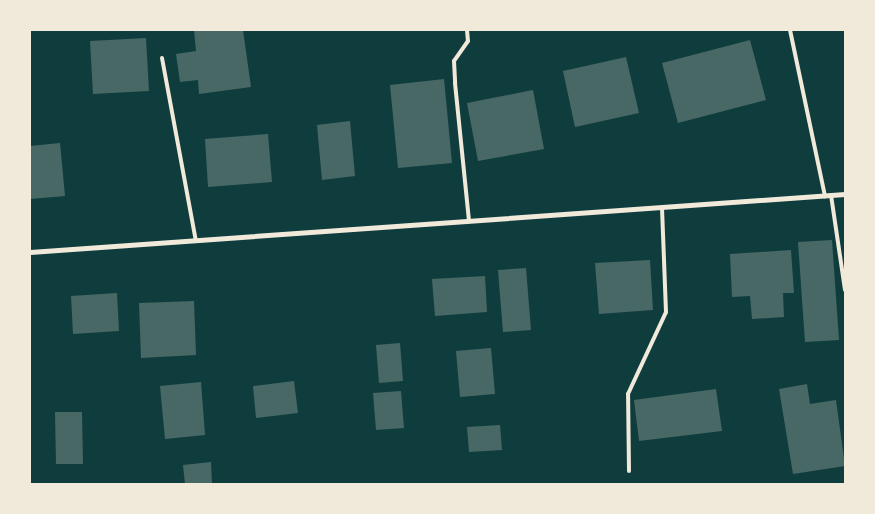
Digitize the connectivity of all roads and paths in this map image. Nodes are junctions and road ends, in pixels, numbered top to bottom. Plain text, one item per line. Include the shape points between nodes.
1 (467, 30) edge
2 (790, 30) edge
3 (162, 58) dead end
4 (845, 194) edge
5 (828, 195) junction
6 (662, 207) junction
7 (469, 221) junction
8 (196, 241) junction
9 (30, 252) edge
10 (845, 290) edge
11 (629, 471) dead end

1 - 7 lane via 468,41 454,62 454,76
2 - 5 lane
3 - 8 lane
4 - 5 street
5 - 6 street
5 - 10 lane
6 - 7 street
6 - 11 lane via 666,312 628,394
7 - 8 street
8 - 9 street

